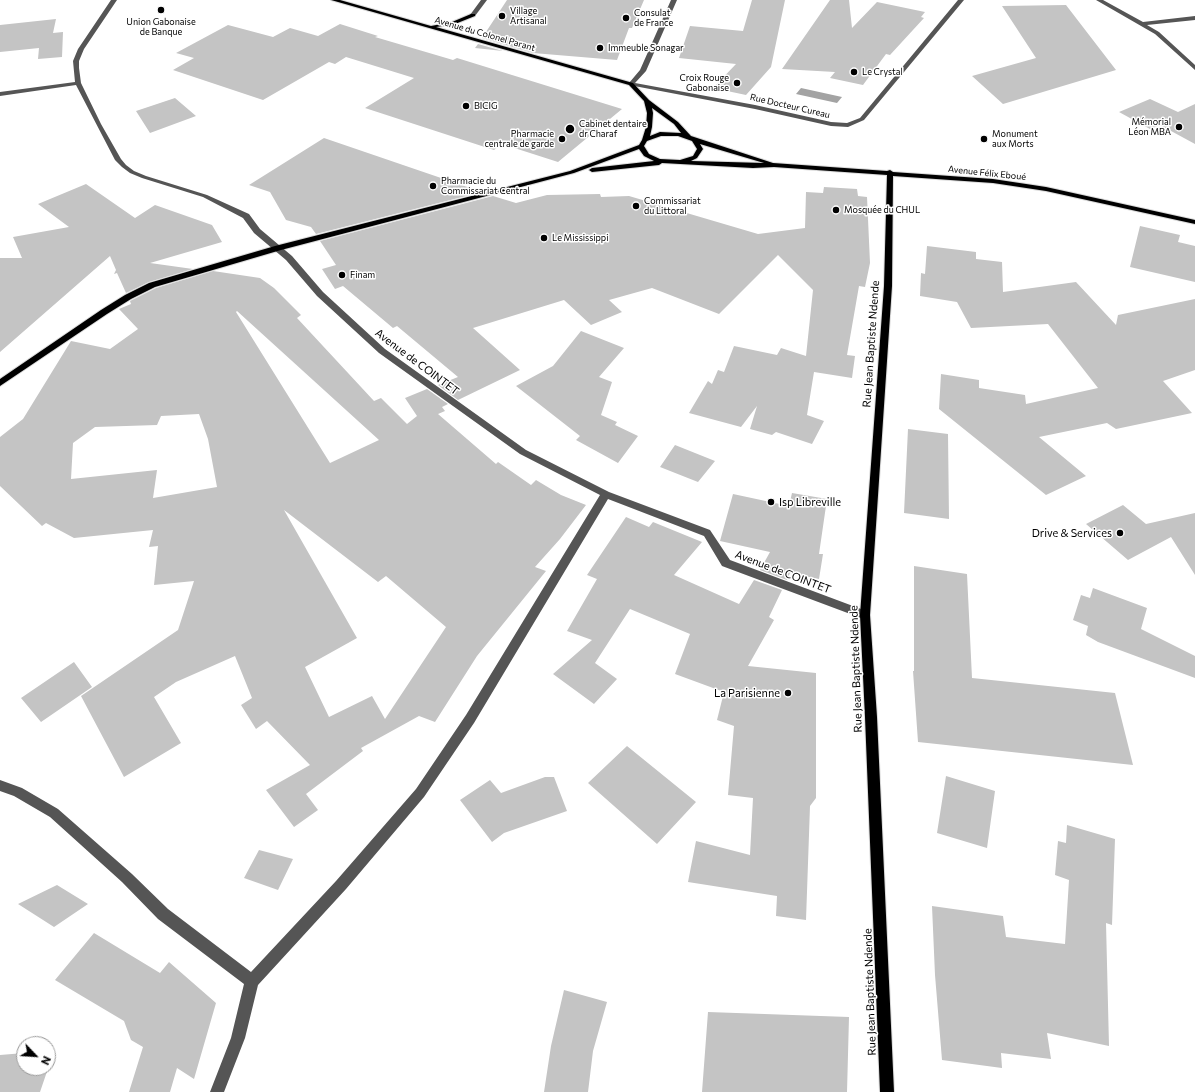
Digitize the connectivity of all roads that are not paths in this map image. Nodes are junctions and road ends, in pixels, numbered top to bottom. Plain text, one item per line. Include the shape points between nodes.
1 (114, 0) edge
2 (334, 0) edge
3 (484, 0) edge
4 (674, 0) edge
5 (961, 0) edge
6 (1099, 0) edge
7 (473, 15) junction
8 (1195, 18) edge
9 (1143, 24) junction
10 (421, 25) junction
11 (474, 40) junction
12 (1195, 68) edge
13 (78, 84) junction
14 (631, 84) junction
15 (0, 94) edge
16 (647, 101) junction
17 (688, 136) junction
18 (695, 140) junction
19 (643, 143) junction
20 (681, 162) junction
21 (668, 163) junction
22 (774, 165) junction
23 (572, 172) junction
24 (890, 172) junction
25 (1195, 222) edge
26 (278, 248) junction
27 (0, 383) edge
28 (606, 494) junction
29 (865, 615) junction
30 (0, 785) edge
31 (252, 981) junction
32 (218, 1092) edge
33 (887, 1092) edge

1 - 13 street, Avenue de COINTET via 78,55
2 - 10 main road, Avenue du Colonel Parant
3 - 7 street
4 - 14 street via 643,71
5 - 14 street, Rue Docteur Cureau via 862,119 848,125 831,124
6 - 9 street
7 - 10 main road via 449,24
7 - 11 main road via 467,21 465,30
8 - 9 street
9 - 12 street via 1157,33
10 - 11 main road, Avenue du Colonel Parant
11 - 14 main road, Avenue du Colonel Parant
13 - 15 street
13 - 26 street, Avenue de COINTET via 118,160 124,166 144,177 205,196 234,209 246,216 257,231
14 - 16 main road
16 - 17 main road via 664,112
16 - 19 main road via 650,113 649,127
17 - 18 main road
17 - 19 main road via 669,133 651,136
18 - 20 main road via 700,149 699,153
18 - 22 main road
19 - 21 main road via 646,155
19 - 23 main road
20 - 21 main road
20 - 22 main road
21 - 23 main road
22 - 24 main road, Avenue Félix Eboué
23 - 26 main road
24 - 25 main road, Avenue Félix Eboué via 1026,186
24 - 29 main road, Rue Jean Baptiste Ndende via 888,286
26 - 27 main road via 152,285 128,297
26 - 28 street, Avenue de COINTET via 338,313 382,351 523,452
28 - 29 street, Avenue de COINTET via 707,533 726,563
28 - 31 street via 470,719 420,793 341,885
29 - 33 main road, Rue Jean Baptiste Ndende
30 - 31 street via 18,792 54,813 163,914
31 - 32 street via 238,1038

